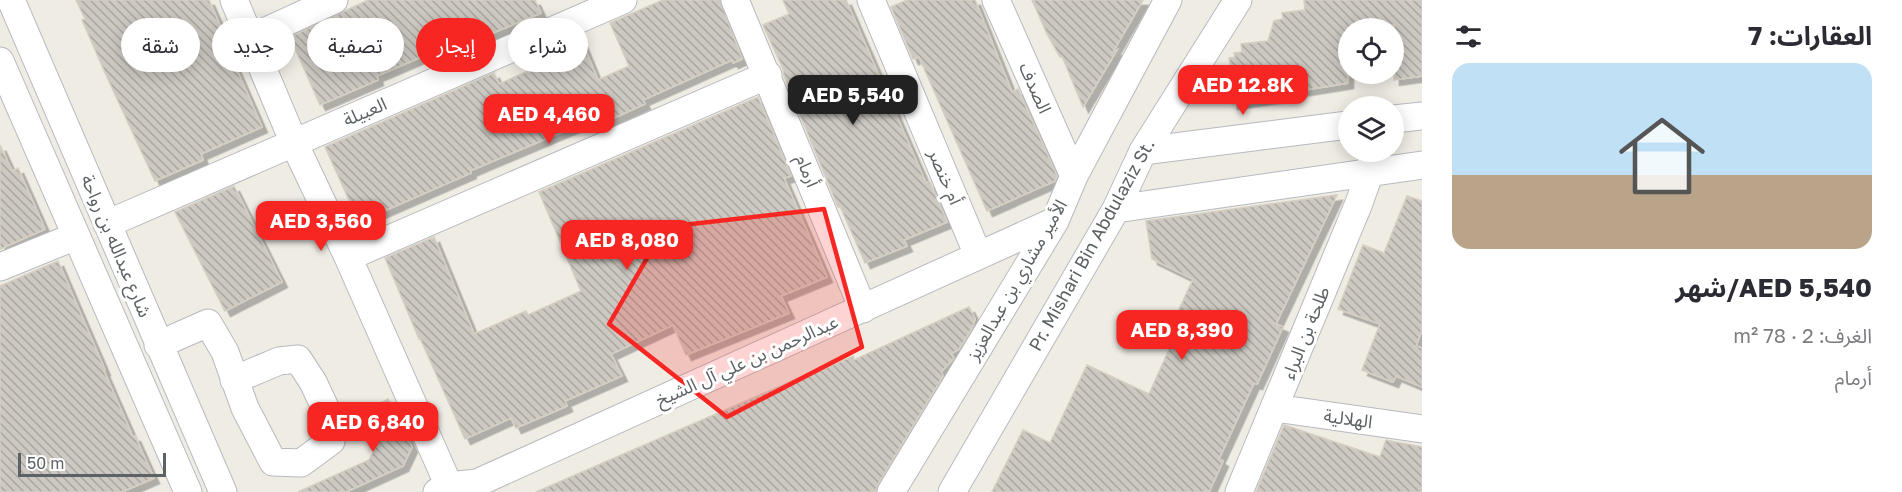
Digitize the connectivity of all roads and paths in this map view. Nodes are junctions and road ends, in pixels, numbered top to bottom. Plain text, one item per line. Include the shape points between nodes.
1 (11, 0) edge
2 (234, 0) edge
3 (334, 0) edge
4 (622, 0) edge
5 (735, 0) edge
6 (871, 0) edge
7 (996, 0) edge
8 (1168, 0) edge
9 (1238, 0) edge
10 (242, 18) edge
11 (294, 18) edge
12 (0, 61) edge
13 (264, 72) edge
14 (768, 75) junction
15 (1422, 116) edge
16 (1404, 118) edge
17 (1338, 126) edge
18 (294, 142) junction
19 (1143, 151) junction
20 (1371, 162) edge
21 (1422, 165) edge
22 (1074, 176) junction
23 (1116, 209) junction
24 (1055, 221) junction
25 (107, 224) junction
26 (76, 236) junction
27 (978, 255) junction
28 (348, 256) junction
29 (0, 267) edge
30 (863, 309) junction
31 (159, 345) junction
32 (234, 380) dead end
33 (1275, 408) junction
34 (1422, 429) edge
35 (479, 488) edge
36 (442, 489) edge
37 (188, 492) edge
38 (223, 492) edge
39 (891, 492) edge
40 (952, 492) edge
41 (1239, 492) edge

1 - 25 street, شارع عبدالله بن رواحة
2 - 10 street
3 - 11 street
4 - 18 street, العبيلة
5 - 14 street, أرمام
6 - 27 street, أم خنصر
7 - 22 street, الصدف
8 - 22 street, الأمير مشاري بن عبدالعزيز
9 - 19 street, Pr. Mishari Bin Abdulaziz St.
12 - 26 street, شارع عبدالله بن رواحة
13 - 18 street
14 - 28 street
14 - 30 street, أرمام
15 - 16 street
17 - 19 street
18 - 25 street, العبيلة
18 - 28 street
19 - 23 street, Pr. Mishari Bin Abdulaziz St.
20 - 21 street
20 - 23 street
20 - 33 street, طلحة بن البراء via 1359,203
22 - 24 street, الأمير مشاري بن عبدالعزيز
23 - 40 street, Pr. Mishari Bin Abdulaziz St.
24 - 27 street, عبدالرحمن بن علي آل الشيخ
24 - 39 street, الأمير مشاري بن عبدالعزيز
25 - 31 street, شارع عبدالله بن رواحة
26 - 29 street
26 - 37 street, شارع عبدالله بن رواحة
27 - 30 street, عبدالرحمن بن علي آل الشيخ
28 - 36 street
30 - 35 street, عبدالرحمن بن علي آل الشيخ
31 - 32 street via 208,323 225,352
31 - 38 street, شارع عبدالله بن رواحة
33 - 34 street, الهلالية
33 - 41 street, طلحة بن البراء
35 - 36 street, عبدالرحمن بن علي آل الشيخ

